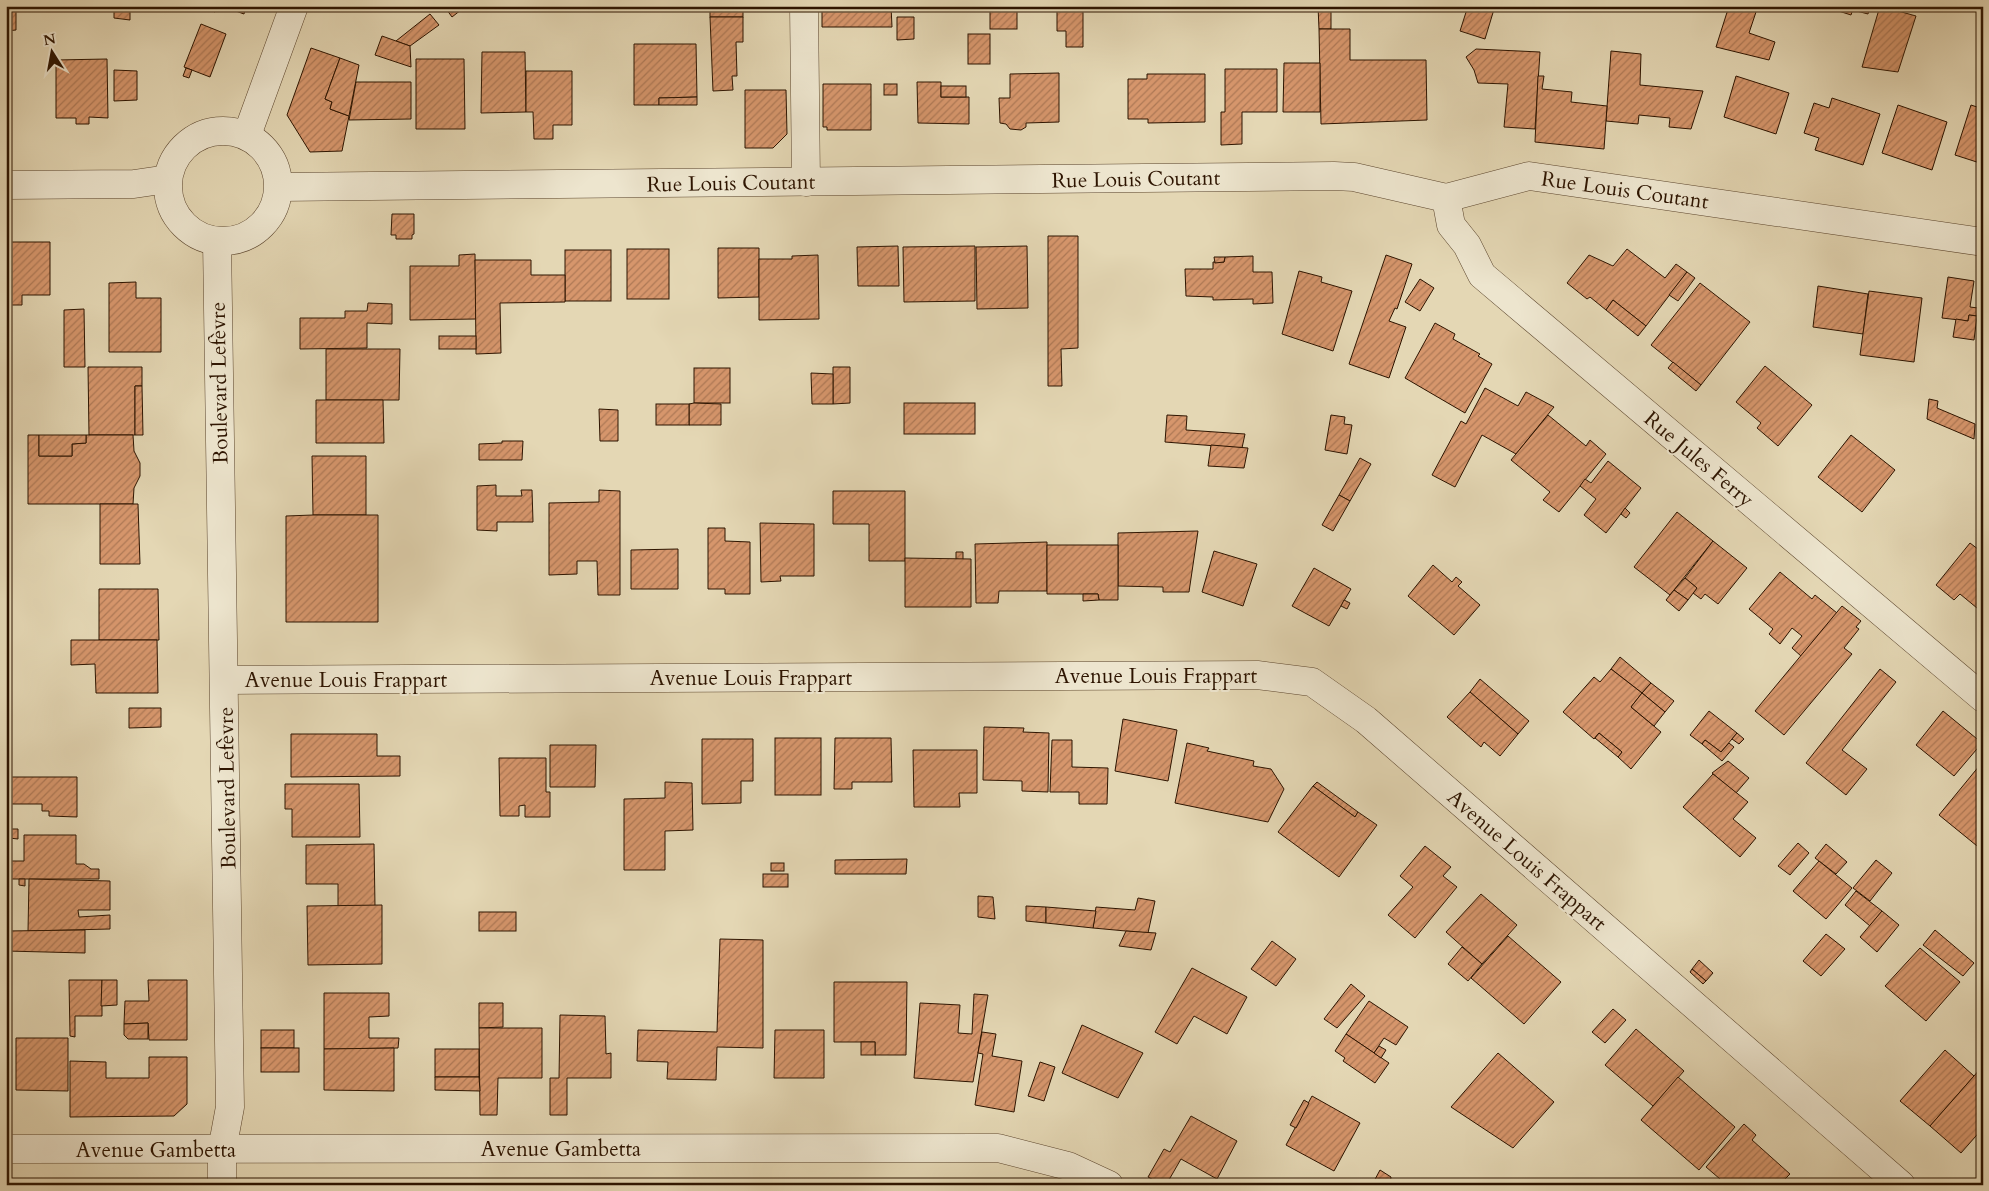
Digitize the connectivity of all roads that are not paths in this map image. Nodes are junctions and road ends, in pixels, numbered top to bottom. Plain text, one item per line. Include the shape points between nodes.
1 (294, 6) edge
2 (804, 6) edge
3 (247, 135) junction
4 (168, 179) junction
5 (806, 182) junction
6 (6, 185) edge
7 (280, 187) junction
8 (1446, 198) junction
9 (217, 241) junction
10 (1983, 242) edge
11 (226, 680) junction
12 (1983, 698) edge
13 (6, 1149) edge
14 (222, 1150) junction
15 (222, 1185) edge
16 (1109, 1185) edge
17 (1901, 1185) edge

1 - 3 street
2 - 5 street
3 - 4 street via 213,131 196,137 182,148
3 - 7 street via 271,156
4 - 6 street via 134,184
4 - 9 street via 169,197 175,214 200,237
5 - 7 street, Rue Louis Coutant
5 - 8 street, Rue Louis Coutant via 1354,177
7 - 9 street via 276,205 267,221 253,234 236,240
8 - 10 street, Rue Louis Coutant via 1529,176
8 - 12 street, Rue Jules Ferry via 1451,225 1467,245 1482,276
9 - 11 street, Boulevard Lefèvre
11 - 14 street, Boulevard Lefèvre via 230,1107
11 - 17 street, Avenue Louis Frappart via 1257,675 1312,682 1366,720
13 - 14 street, Avenue Gambetta
14 - 15 street, Boulevard Lefèvre
14 - 16 street, Avenue Gambetta via 998,1148 1068,1166

